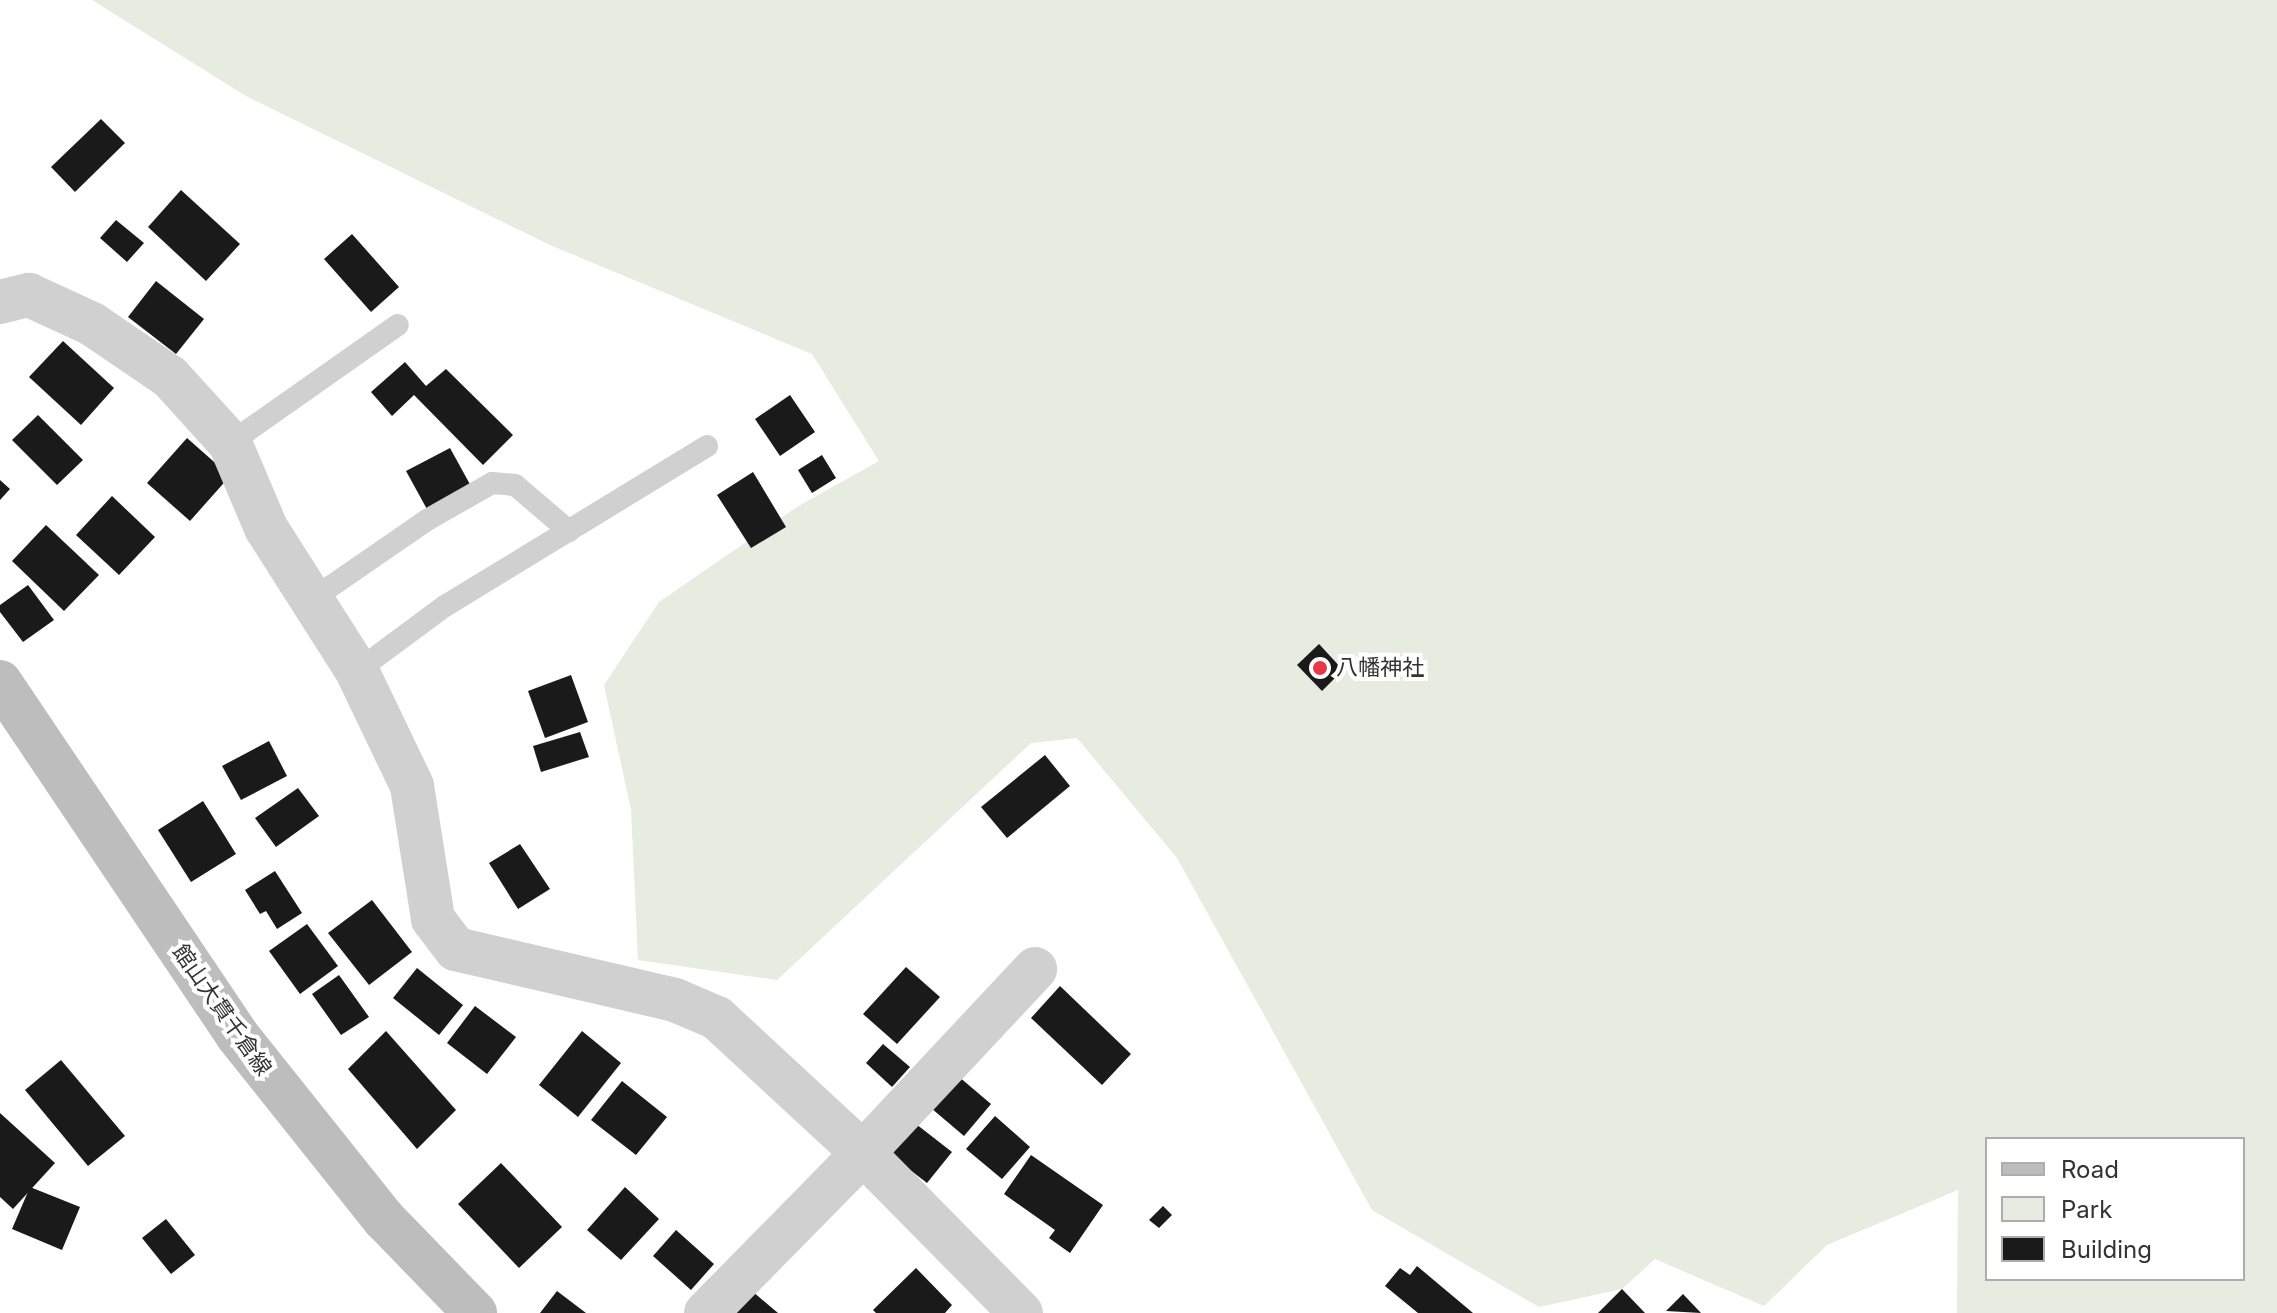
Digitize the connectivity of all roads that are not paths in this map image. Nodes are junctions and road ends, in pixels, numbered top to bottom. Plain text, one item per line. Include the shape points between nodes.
1 (0, 302) edge
2 (398, 325) dead end
3 (230, 443) junction
4 (707, 446) dead end
5 (569, 531) junction
6 (311, 600) junction
7 (357, 671) junction
8 (0, 682) edge
9 (1035, 969) dead end
10 (863, 1153) junction
11 (468, 1311) edge
12 (706, 1313) edge
13 (1021, 1313) edge

1 - 3 street via 29,295 92,324 170,377
2 - 3 lane
3 - 6 street via 266,528
4 - 5 lane
5 - 6 lane via 515,485 492,483 427,520
5 - 7 lane via 445,606
6 - 7 street
7 - 10 street via 412,786 433,919 456,949 675,1000 717,1018
8 - 11 main road, 館山大貫千倉線 via 237,1035 384,1219
9 - 10 street
10 - 12 street
10 - 13 street

